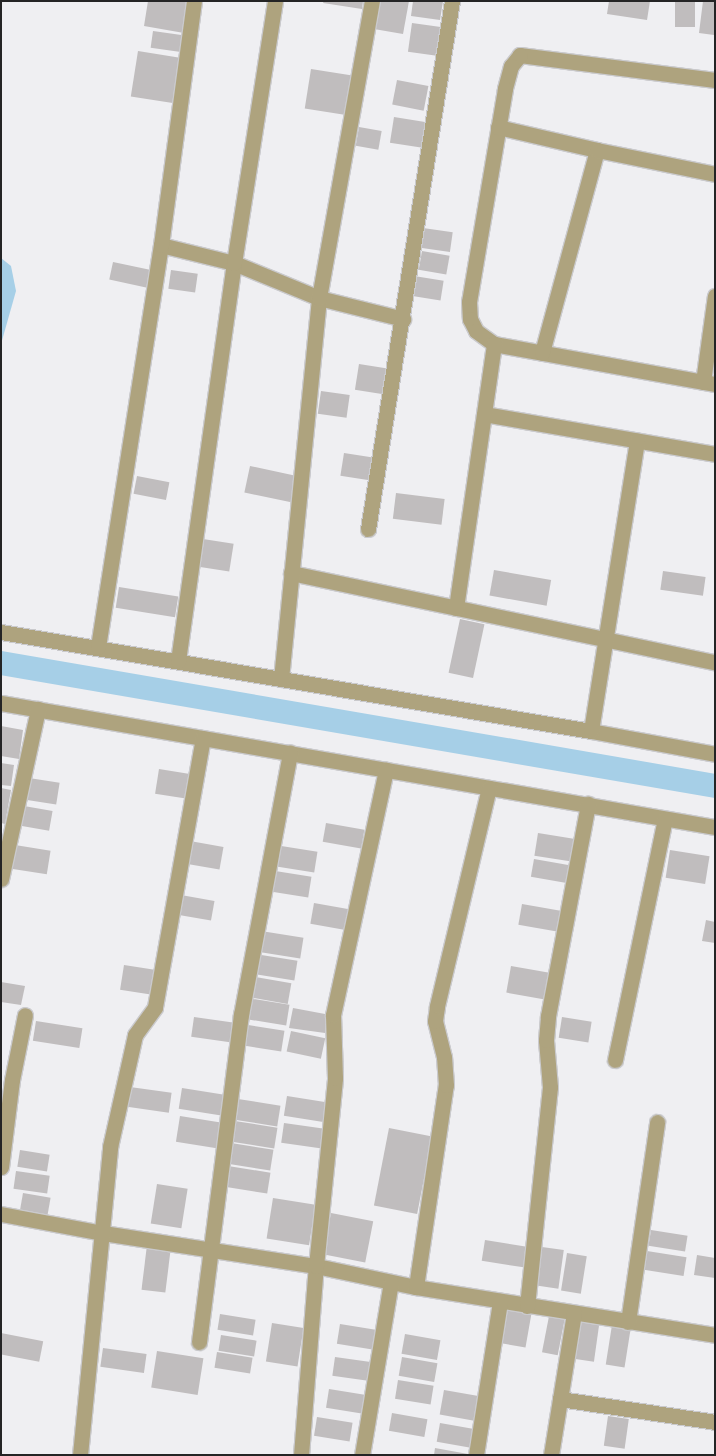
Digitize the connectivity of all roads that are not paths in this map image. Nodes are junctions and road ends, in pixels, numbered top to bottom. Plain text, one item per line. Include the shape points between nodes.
1 (194, 1) edge
2 (275, 1) edge
3 (372, 1) edge
4 (452, 1) edge
5 (715, 80) edge
6 (498, 128) junction
7 (597, 150) junction
8 (715, 174) edge
9 (162, 245) junction
10 (234, 263) junction
11 (715, 296) edge
12 (319, 298) junction
13 (402, 319) junction
14 (494, 344) junction
15 (542, 353) junction
16 (709, 383) edge
17 (484, 414) junction
18 (637, 441) junction
19 (715, 454) edge
20 (368, 529) dead end
21 (291, 573) junction
22 (456, 608) junction
23 (1, 632) edge
24 (606, 640) junction
25 (98, 646) junction
26 (178, 661) junction
27 (715, 662) edge
28 (281, 678) junction
29 (1, 703) edge
30 (38, 709) junction
31 (591, 731) junction
32 (203, 738) junction
33 (290, 753) junction
34 (715, 754) edge
35 (386, 770) junction
36 (489, 788) junction
37 (588, 804) junction
38 (665, 818) junction
39 (715, 827) edge
40 (1, 879) edge
41 (25, 1014) dead end
42 (615, 1060) dead end
43 (657, 1122) dead end
44 (1, 1167) edge
45 (1, 1214) edge
46 (103, 1233) junction
47 (209, 1248) junction
48 (316, 1266) junction
49 (392, 1282) junction
50 (416, 1288) junction
51 (500, 1302) junction
52 (527, 1306) junction
53 (574, 1313) junction
54 (628, 1322) junction
55 (715, 1336) edge
56 (198, 1342) dead end
57 (560, 1399) junction
58 (715, 1422) edge
59 (80, 1455) edge
60 (302, 1455) edge
61 (362, 1455) edge
62 (476, 1455) edge
63 (551, 1455) edge

1 - 9 street
2 - 10 street
3 - 12 street
4 - 13 street
5 - 6 street via 520,55 511,66
6 - 7 street
6 - 14 street via 469,302 470,319 476,331
7 - 8 street
7 - 15 street
9 - 10 street
9 - 25 street
10 - 12 street
10 - 26 street
11 - 16 street
12 - 13 street
12 - 21 street
13 - 20 street
14 - 15 street
14 - 17 street
15 - 16 street
17 - 18 street
17 - 22 street
18 - 19 street
18 - 24 street
21 - 22 street
21 - 28 street
22 - 24 street
23 - 25 street
24 - 27 street
24 - 31 street
25 - 26 street
26 - 28 street
28 - 31 street
29 - 30 street
30 - 32 street
30 - 40 street
31 - 34 street
32 - 33 street
32 - 46 street via 155,1007 135,1035 110,1147
33 - 35 street
33 - 47 street via 241,1015
35 - 36 street
35 - 48 street via 333,1015 335,1078
36 - 37 street
36 - 50 street via 437,1006 436,1021 446,1084
37 - 38 street
37 - 52 street via 548,1016 546,1040 550,1086
38 - 39 street
38 - 42 street
41 - 44 street via 12,1080
43 - 54 street
45 - 46 street
46 - 47 street
46 - 59 street
47 - 48 street
47 - 56 street
48 - 49 street
48 - 60 street
49 - 50 street
49 - 61 street
50 - 51 street
51 - 52 street
51 - 62 street
52 - 53 street
53 - 54 street
53 - 57 street
54 - 55 street
57 - 58 street
57 - 63 street

